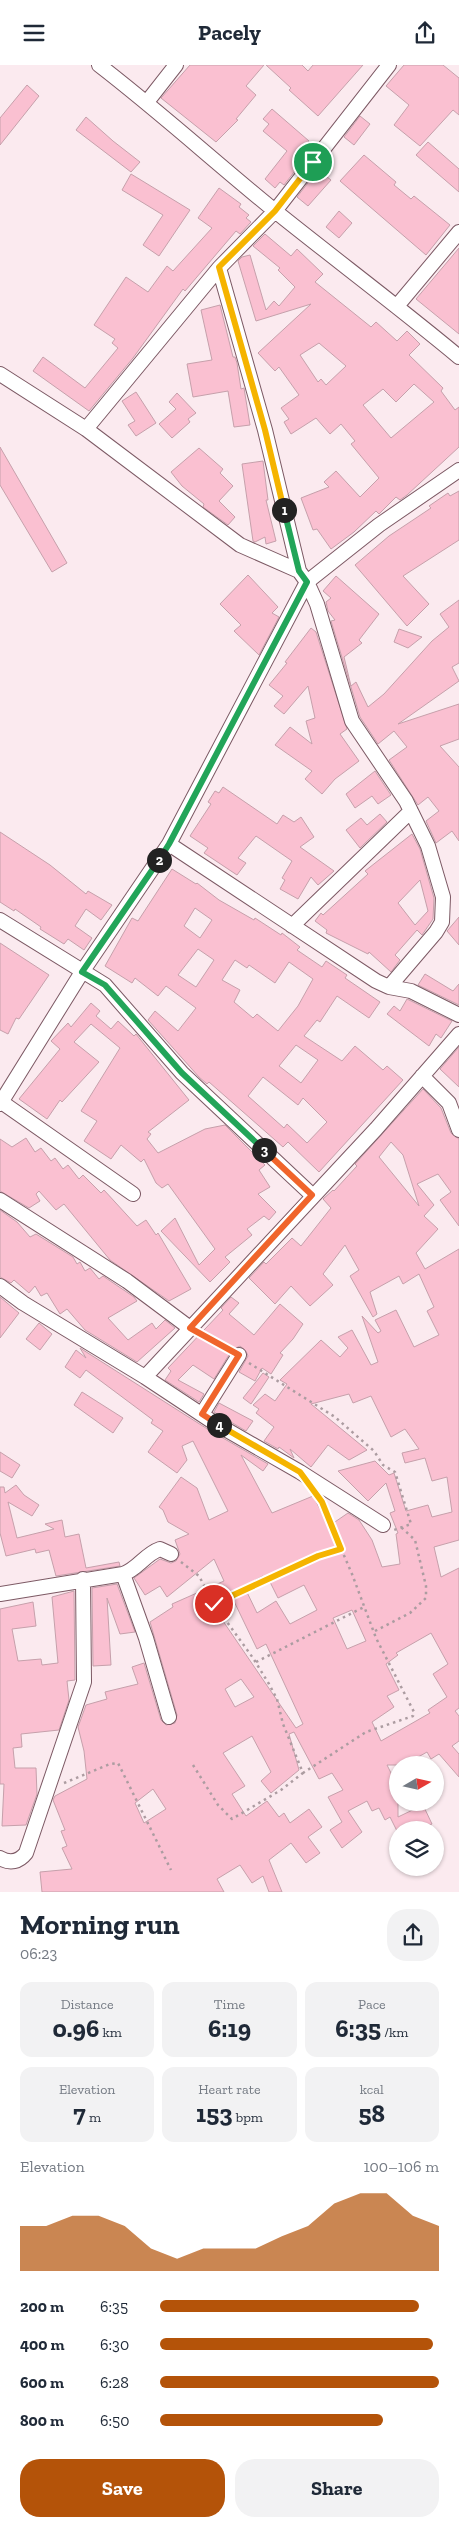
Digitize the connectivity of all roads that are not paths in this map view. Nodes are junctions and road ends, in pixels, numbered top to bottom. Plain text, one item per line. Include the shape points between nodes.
1 (99, 65) edge
2 (176, 65) edge
3 (389, 65) edge
4 (147, 102) junction
5 (275, 211) junction
6 (459, 231) edge
7 (219, 267) junction
8 (397, 306) junction
9 (459, 357) edge
10 (0, 374) edge
11 (86, 429) junction
12 (459, 470) edge
13 (303, 577) junction
14 (411, 811) junction
15 (169, 844) junction
16 (0, 920) edge
17 (292, 925) junction
18 (82, 972) junction
19 (389, 987) junction
20 (459, 1015) edge
21 (459, 1034) edge
22 (422, 1076) junction
23 (1, 1102) edge
24 (459, 1130) edge
25 (133, 1194) dead end
26 (312, 1195) junction
27 (0, 1200) edge
28 (0, 1286) edge
29 (190, 1328) junction
30 (239, 1355) road end
31 (145, 1377) junction
32 (202, 1414) junction
33 (383, 1525) road end
34 (171, 1554) road end
35 (123, 1573) junction
36 (83, 1579) junction
37 (0, 1595) edge
38 (169, 1717) dead end
39 (0, 1858) edge

1 - 4 street
2 - 4 street
3 - 5 street
4 - 5 street
5 - 7 street
5 - 8 street
6 - 8 street
7 - 11 street
7 - 13 street
8 - 9 street
10 - 11 street
11 - 13 street via 240,545
12 - 13 street
13 - 14 street via 317,604 352,721
13 - 15 street
14 - 17 street
14 - 19 street via 428,846 444,911 436,932
15 - 17 street
15 - 18 street
16 - 18 street
17 - 19 street
18 - 23 street
18 - 26 street via 105,985 182,1073
19 - 20 street via 411,991
21 - 22 street
22 - 24 street via 449,1103
22 - 26 street
23 - 25 street
26 - 29 street
27 - 29 street via 128,1281
28 - 31 street
29 - 31 street
30 - 32 street
31 - 32 street
32 - 33 street
34 - 35 street via 160,1549 154,1551 136,1567
35 - 36 street
35 - 38 street
36 - 37 street
36 - 39 street via 84,1682 77,1709 26,1853 14,1862

